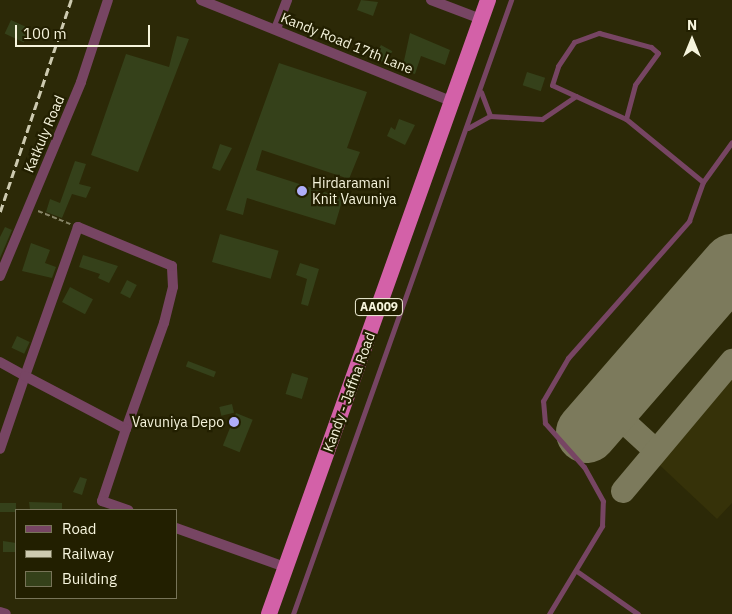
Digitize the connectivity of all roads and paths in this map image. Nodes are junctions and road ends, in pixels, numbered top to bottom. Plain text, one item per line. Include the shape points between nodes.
1 (108, 0) edge
2 (201, 0) edge
3 (287, 0) edge
4 (432, 0) edge
5 (488, 0) edge
6 (511, 0) edge
7 (481, 19) junction
8 (276, 29) junction
9 (480, 90) junction
10 (576, 96) junction
11 (454, 102) junction
12 (490, 116) junction
13 (626, 119) junction
14 (468, 128) junction
15 (732, 142) edge
16 (703, 182) junction
17 (29, 208) junction
18 (78, 228) junction
19 (0, 276) edge
20 (0, 362) edge
21 (25, 376) junction
22 (126, 429) junction
23 (0, 449) edge
24 (125, 509) edge
25 (178, 529) edge
26 (285, 568) junction
27 (578, 572) junction
28 (0, 612) edge
29 (6, 614) edge
30 (269, 614) edge
31 (293, 614) edge
32 (550, 614) edge
33 (638, 614) edge

1 - 17 street, Katkuly Road via 81,82
2 - 8 street, Kandy Road 17th Lane
3 - 8 street
4 - 7 street
5 - 7 highway, Kandy - Jaffna Road / AA009
6 - 9 lane
7 - 11 highway, Kandy - Jaffna Road / AA009
8 - 11 street, Kandy Road 17th Lane
9 - 12 lane via 482,104
9 - 14 lane
10 - 12 lane via 542,119
10 - 13 lane
10 - 13 lane via 552,86 558,66 574,42 599,33 651,47 658,53 635,86
11 - 26 highway, Kandy - Jaffna Road / AA009
12 - 14 lane
13 - 16 lane
14 - 31 lane
15 - 16 lane
16 - 27 lane via 689,221 568,358 543,401 545,423 584,467 603,501 602,526
17 - 18 path
17 - 19 street, Katkuly Road
18 - 21 street
18 - 22 street via 172,266 174,287
20 - 21 street
21 - 22 street
21 - 23 street
22 - 24 street via 102,501
25 - 26 street
26 - 30 highway, Kandy - Jaffna Road / AA009
27 - 32 lane
27 - 33 lane
28 - 29 street

